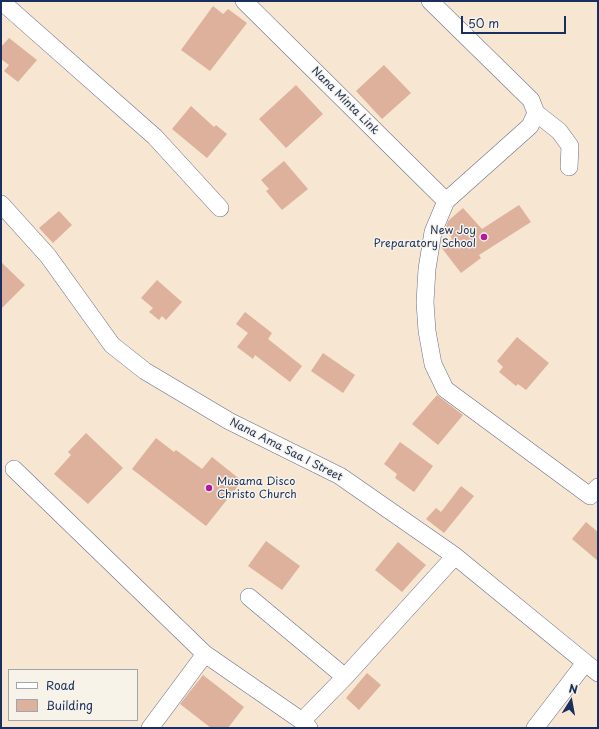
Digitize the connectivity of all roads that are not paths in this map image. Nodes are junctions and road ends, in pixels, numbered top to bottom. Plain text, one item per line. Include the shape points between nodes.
1 (244, 1) edge
2 (430, 1) edge
3 (5, 5) edge
4 (536, 113) junction
5 (569, 167) dead end
6 (446, 201) junction
7 (1, 204) edge
8 (220, 208) dead end
9 (14, 469) dead end
10 (596, 496) edge
11 (456, 556) junction
12 (249, 597) dead end
13 (205, 654) junction
14 (592, 668) edge
15 (345, 677) junction
16 (305, 725) edge
17 (150, 728) edge
18 (535, 728) edge

1 - 6 street, Nana Minta Link
2 - 4 street via 530,100
3 - 8 street via 155,137
4 - 5 street via 559,132 570,146
4 - 6 street via 530,126
6 - 10 street via 433,232 425,302 433,364 438,378 445,389 464,404
7 - 11 street, Nana Ama Saa I Street via 48,256 112,345 145,371 229,421 340,476
9 - 13 street
11 - 14 street, Nana Ama Saa I Street
11 - 15 street
12 - 15 street
13 - 16 street
13 - 17 street
14 - 18 street
15 - 16 street

